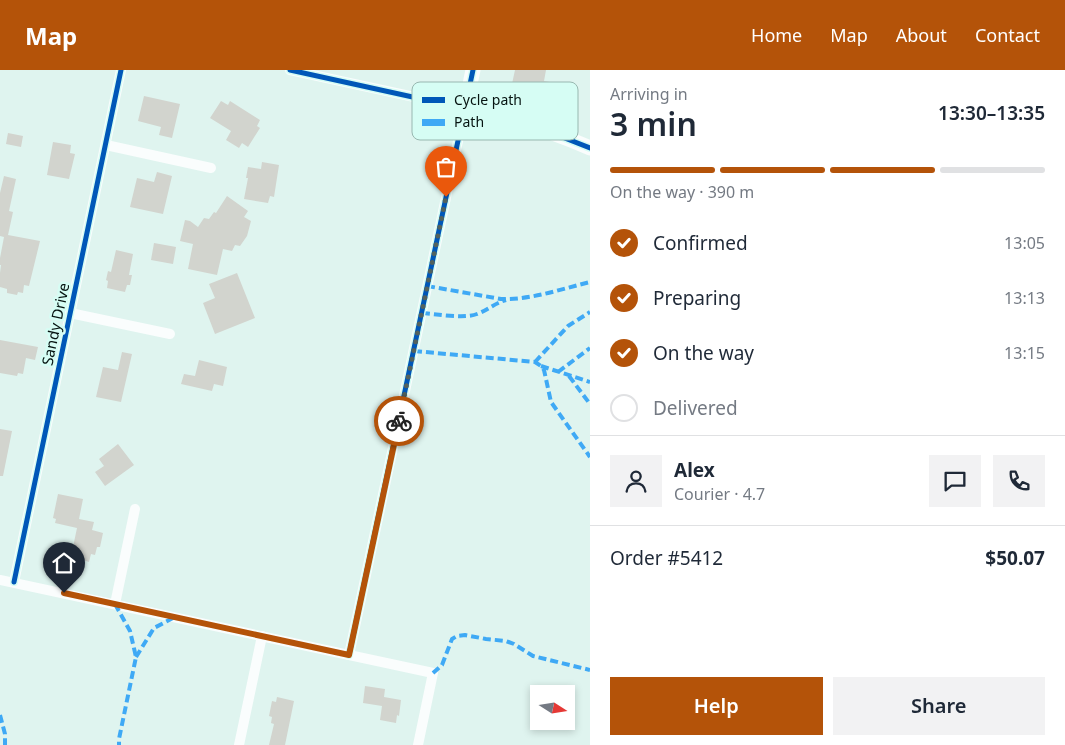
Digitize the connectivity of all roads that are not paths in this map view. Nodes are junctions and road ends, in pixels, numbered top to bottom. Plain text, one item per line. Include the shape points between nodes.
1 (121, 70) edge
2 (290, 70) edge
3 (412, 96) edge
4 (458, 140) edge
5 (572, 140) edge
6 (106, 145) junction
7 (590, 148) edge
8 (211, 168) dead end
9 (70, 313) junction
10 (170, 334) dead end
11 (135, 508) dead end
12 (0, 580) edge
13 (14, 582) junction
14 (115, 604) junction
15 (262, 636) junction
16 (349, 655) junction
17 (239, 745) edge
18 (418, 745) edge

1 - 6 street, Sandy Drive
2 - 3 street
4 - 16 street
5 - 7 main road
6 - 8 street
6 - 9 street, Sandy Drive
9 - 10 street
9 - 13 street, Sandy Drive
11 - 14 street
12 - 13 street
13 - 14 street
14 - 15 street
15 - 16 street
15 - 17 street
16 - 18 street via 434,673

